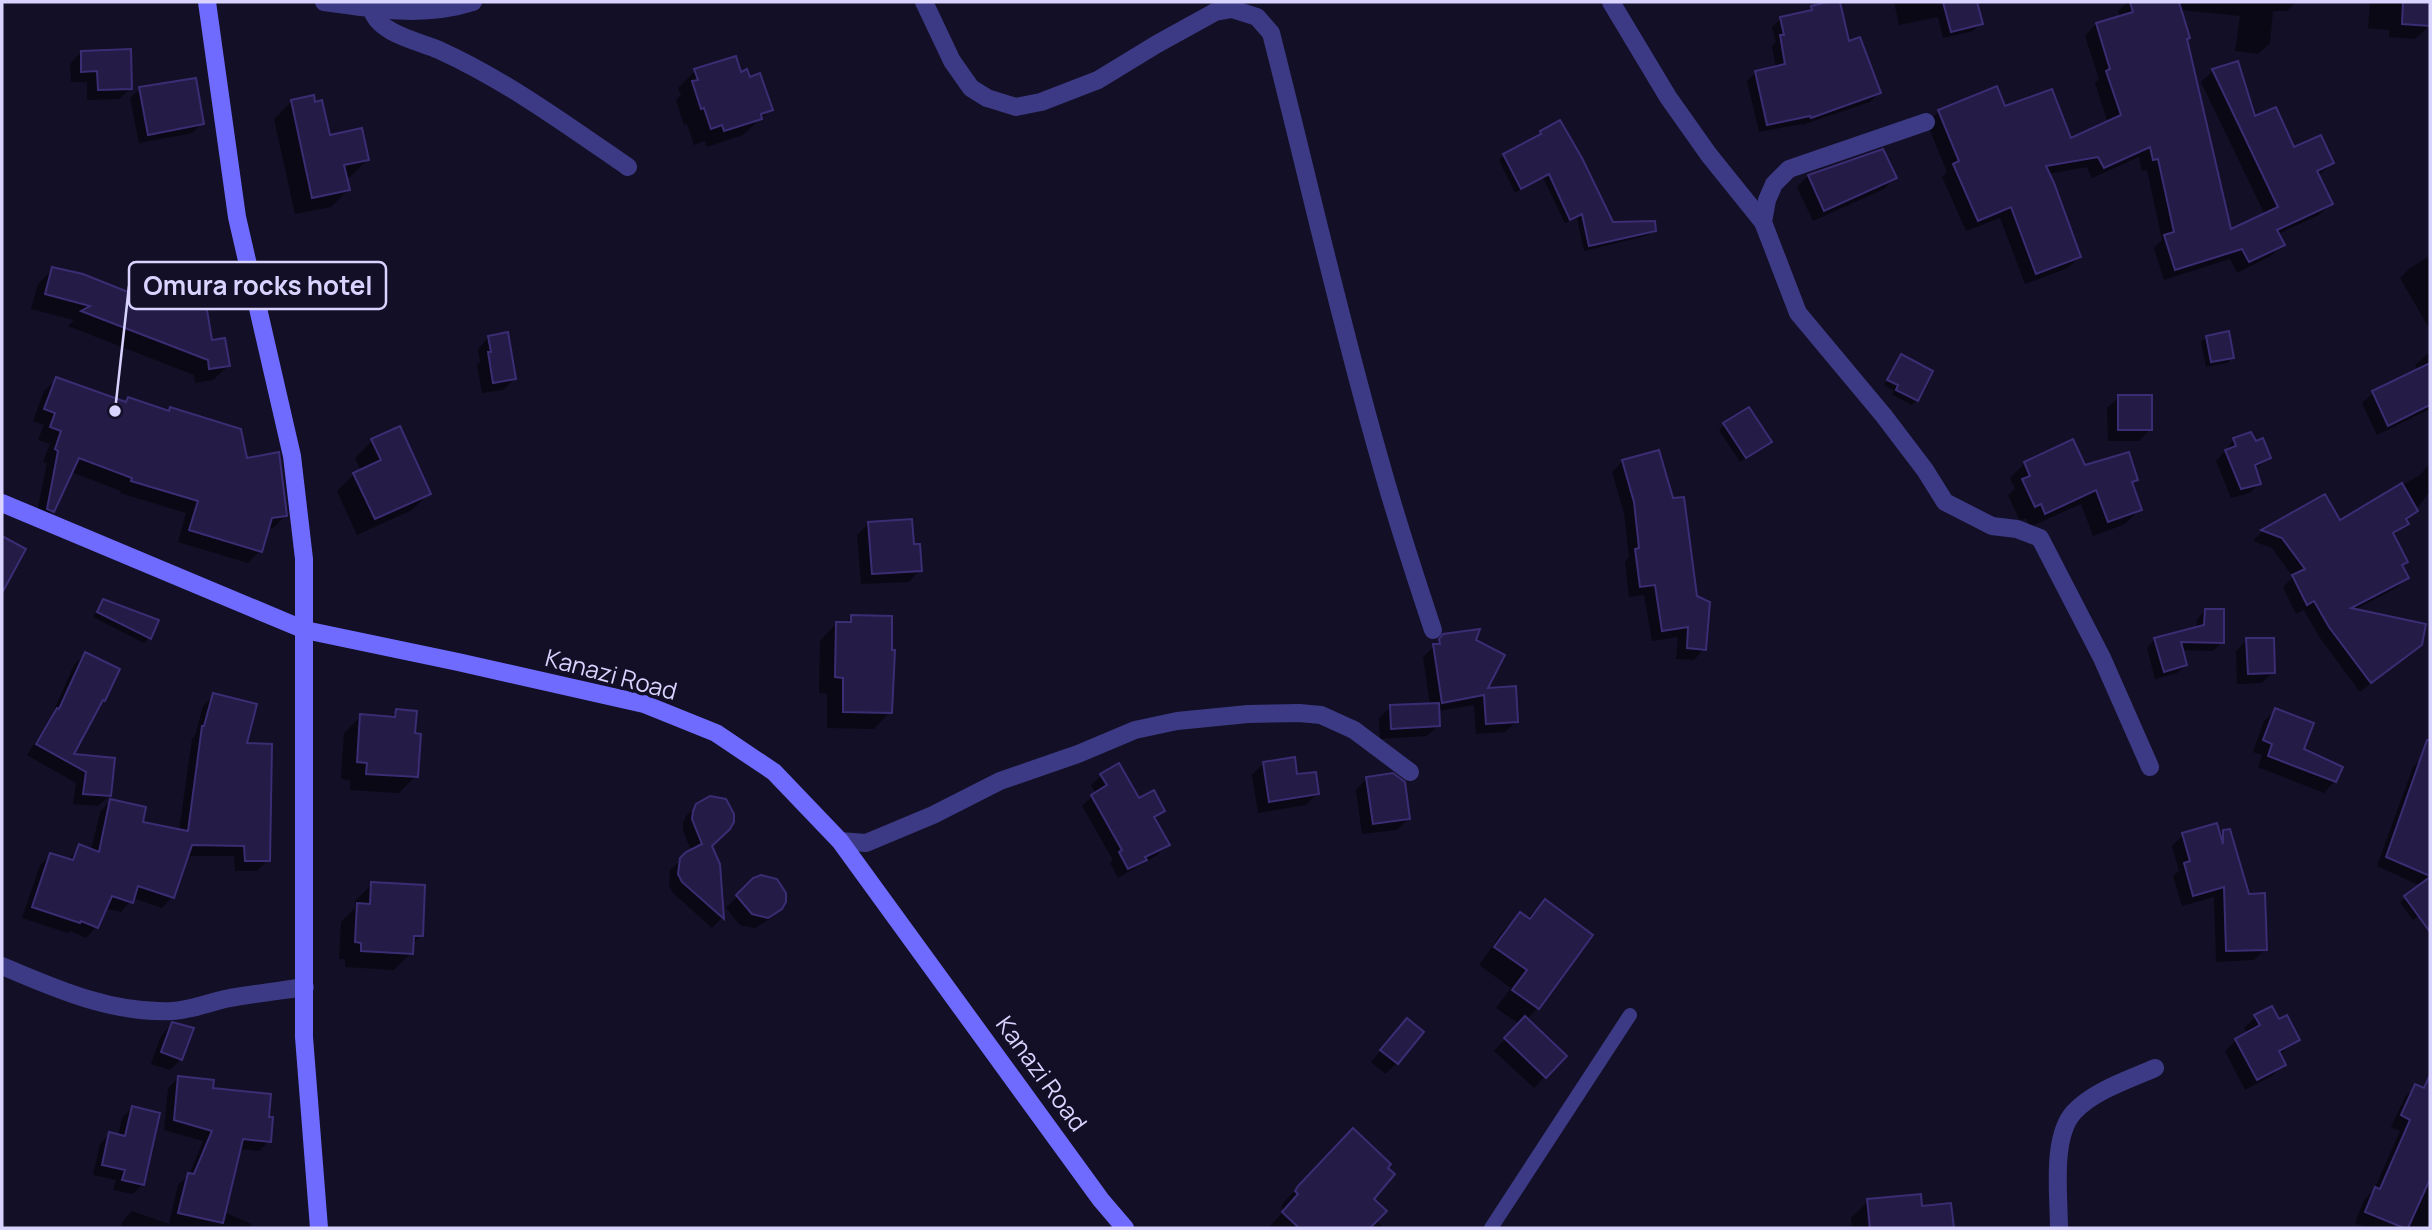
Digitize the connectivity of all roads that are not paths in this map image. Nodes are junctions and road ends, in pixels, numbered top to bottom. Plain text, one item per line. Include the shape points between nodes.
1 (207, 2) edge
2 (324, 2) edge
3 (473, 2) edge
4 (924, 2) edge
5 (1611, 2) edge
6 (373, 10) junction
7 (1926, 122) dead end
8 (628, 167) dead end
9 (1763, 222) junction
10 (2, 503) edge
11 (304, 630) junction
12 (1433, 630) dead end
13 (2150, 767) dead end
14 (1410, 772) dead end
15 (840, 841) junction
16 (2, 966) edge
17 (305, 987) junction
18 (1630, 1014) dead end
19 (2155, 1068) dead end
20 (319, 1228) edge
21 (1125, 1228) edge
22 (1491, 1228) edge
23 (2059, 1228) edge

1 - 11 main road via 237,217 292,456 304,559
2 - 6 street
3 - 6 street via 410,12
4 - 12 street via 971,88 1016,107 1098,80 1215,12 1232,9 1257,18 1271,33 1379,460
5 - 9 street via 1668,97
6 - 8 street via 392,31 508,86
7 - 9 street via 1789,169 1774,184
9 - 13 street via 1798,313 1884,416 1945,502 1992,526 2040,538 2102,658
10 - 11 main road, Kanazi Road
11 - 15 main road, Kanazi Road via 644,704 716,733 774,772
11 - 17 main road
14 - 15 street via 1354,730 1321,715 1177,721 1135,730 1000,781 866,843
15 - 21 main road, Kanazi Road
16 - 17 street via 83,999 145,1010 174,1011
17 - 20 main road via 306,1068
18 - 22 lane
19 - 23 street via 2102,1091 2073,1113 2060,1140

